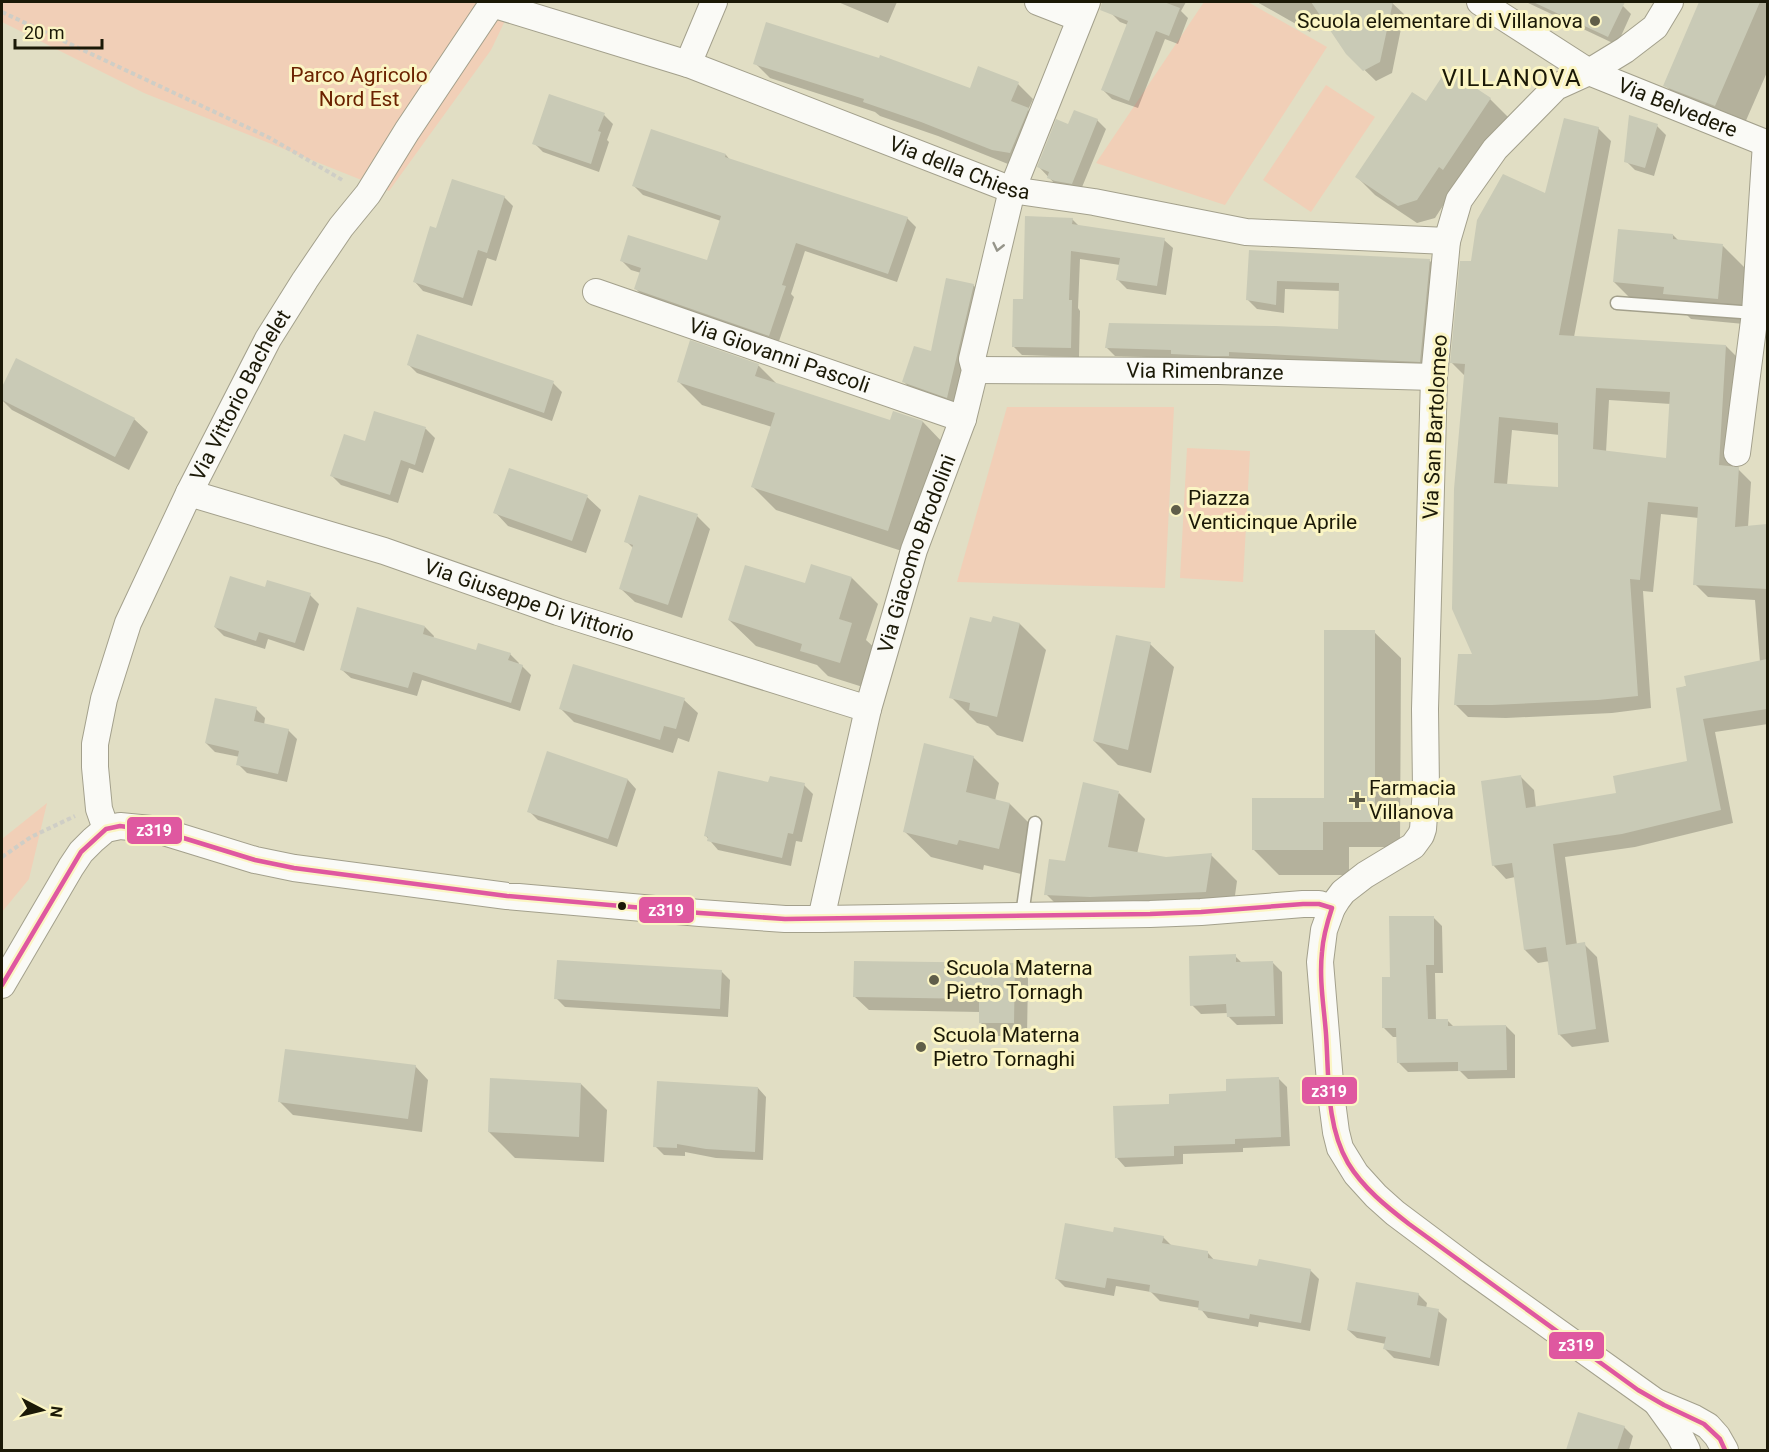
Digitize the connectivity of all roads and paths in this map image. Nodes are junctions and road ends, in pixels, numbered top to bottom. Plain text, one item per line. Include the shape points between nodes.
1 (714, 2) edge
2 (1038, 2) edge
3 (1480, 2) edge
4 (1670, 2) edge
5 (492, 4) joint
6 (1083, 10) edge
7 (2, 12) edge
8 (688, 64) junction
9 (1589, 72) junction
10 (1767, 144) edge
11 (1012, 190) junction
12 (368, 194) junction
13 (1447, 241) junction
14 (596, 292) dead end
15 (1617, 303) dead end
16 (1755, 313) junction
17 (975, 370) junction
18 (1434, 377) junction
19 (963, 419) junction
20 (1737, 453) dead end
21 (189, 493) junction
22 (868, 709) junction
23 (103, 819) junction
24 (1035, 823) dead end
25 (2, 857) edge
26 (1332, 908) junction
27 (1022, 915) junction
28 (821, 919) junction
29 (2, 985) edge
30 (1656, 1402) junction
31 (1687, 1450) edge
32 (1725, 1450) edge

1 - 8 street
2 - 6 street
3 - 9 street, Via Belvedere
4 - 9 street, Via San Bartolomeo via 1655,27
5 - 8 street, Via della Chiesa
5 - 12 street, Via Vittorio Bachelet
6 - 11 street, Via Giacomo Brodolini
7 - 12 path via 270,138
8 - 11 street, Via della Chiesa
9 - 10 street, Via Belvedere
9 - 13 street, Via San Bartolomeo via 1556,87 1495,148 1459,200
10 - 16 street, Via Belvedere
11 - 13 street, Via della Chiesa via 1246,231
11 -> 17 street, Via Giacomo Brodolini via 972,359
12 - 21 street, Via Vittorio Bachelet via 341,227 268,339
13 - 18 street, Via San Bartolomeo
14 - 19 street, Via Giovanni Pascoli
15 - 16 lane
16 - 20 street, Via Belvedere
17 - 18 street, Via Rimenbranze
17 - 19 street, Via Giacomo Brodolini
18 - 26 street, Via San Bartolomeo via 1423,829 1413,846 1358,880
19 - 22 street, Via Giacomo Brodolini via 914,550
21 - 22 street, Via Giuseppe Di Vittorio via 384,551 558,612
21 - 23 street, Via Vittorio Bachelet via 128,623 104,699 95,744 95,778
22 - 28 street, Via Giacomo Brodolini
23 - 25 path via 71,817
23 - 28 street via 294,868 507,896
23 - 29 street
24 - 27 lane
26 - 27 street via 1303,904 1201,912
26 - 30 street via 1322,939 1320,974 1333,1116 1347,1161 1395,1213
27 - 28 street
30 - 31 street
30 - 32 street via 1708,1426

